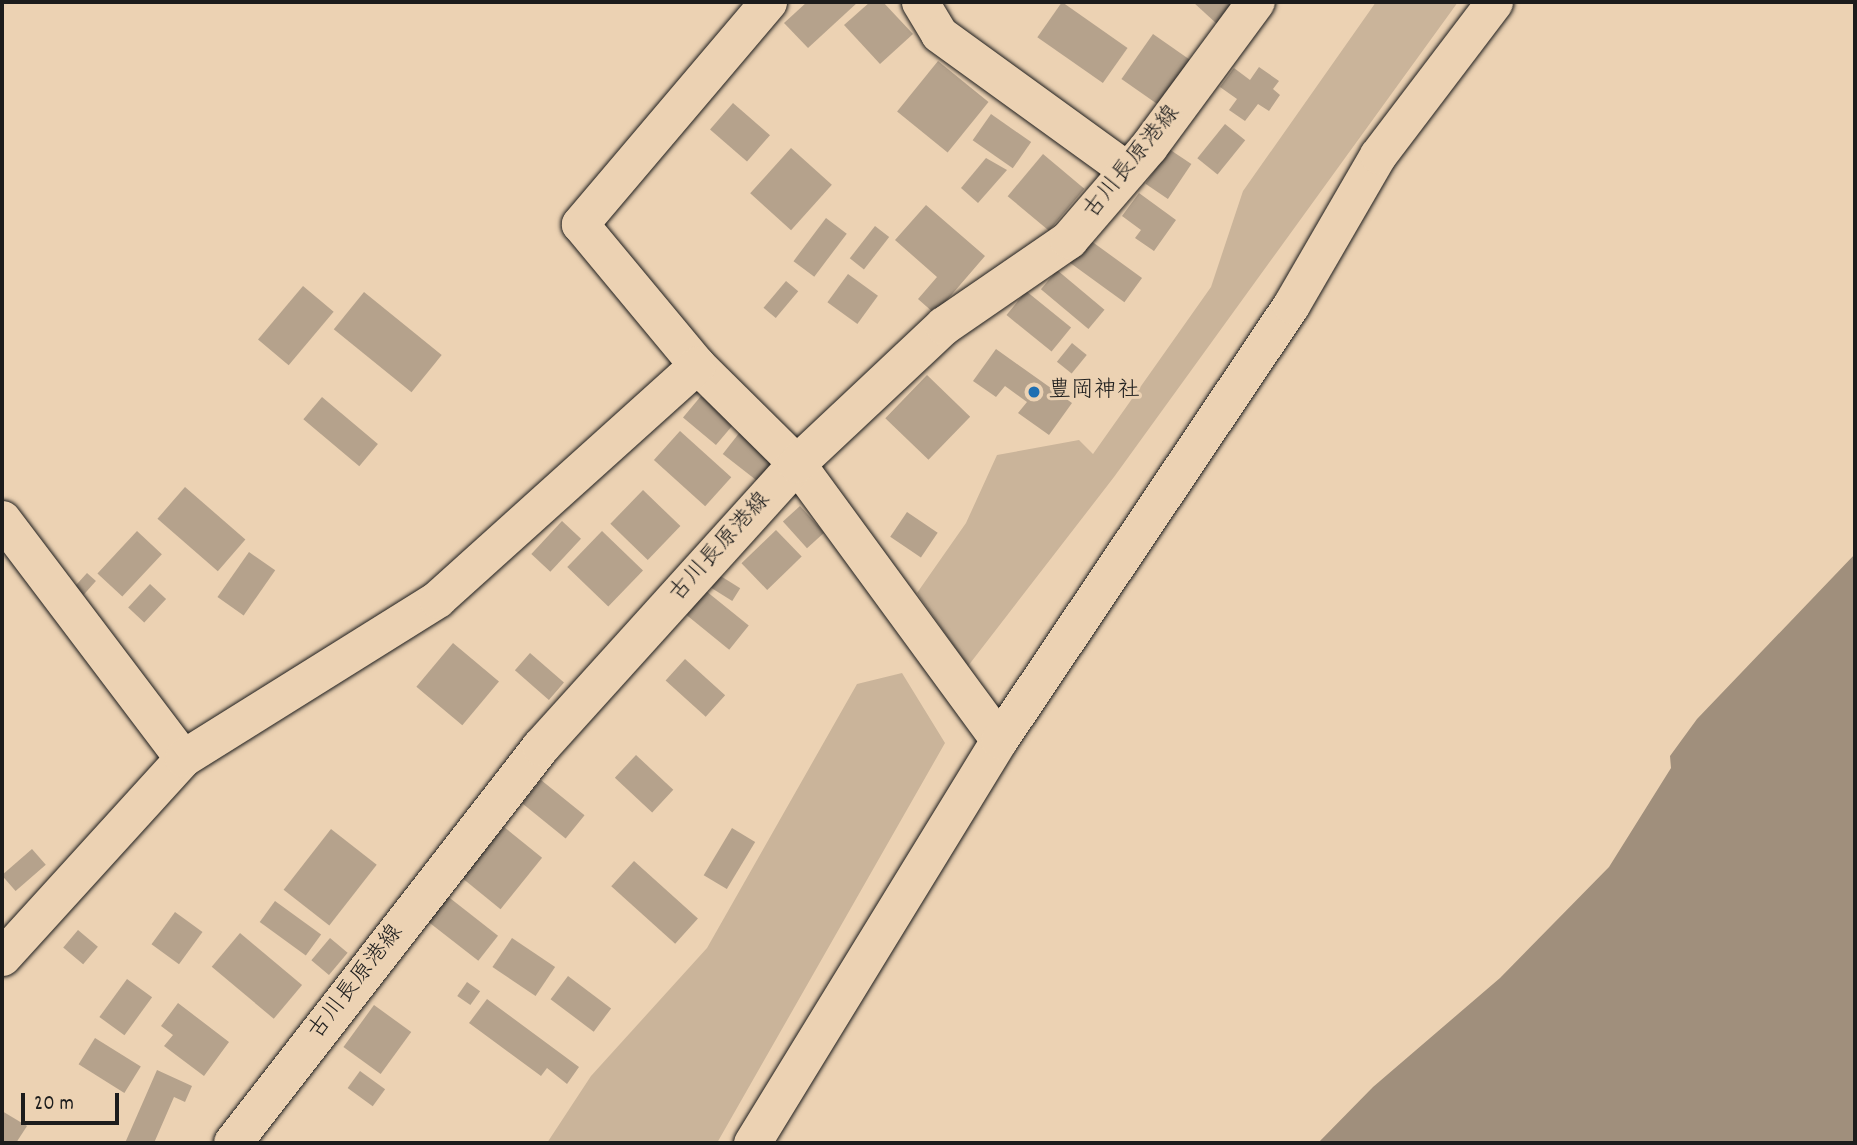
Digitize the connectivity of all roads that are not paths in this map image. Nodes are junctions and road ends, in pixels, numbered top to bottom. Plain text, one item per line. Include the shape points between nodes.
1 (768, 2) edge
2 (920, 2) edge
3 (1256, 2) edge
4 (1494, 2) edge
5 (1128, 171) junction
6 (696, 365) junction
7 (797, 464) junction
8 (2, 519) edge
9 (999, 740) junction
10 (183, 758) junction
11 (2, 957) edge
12 (233, 1143) edge
13 (752, 1143) edge

1 - 6 street via 580,224
2 - 5 street via 939,34
3 - 5 main road, 古川長原港線
4 - 9 street via 1378,155 1291,305
5 - 7 main road, 古川長原港線 via 1069,240 944,326
6 - 7 street
6 - 10 street via 437,599
7 - 9 street
7 - 12 main road, 古川長原港線 via 541,747
8 - 10 street
9 - 13 street
10 - 11 street

